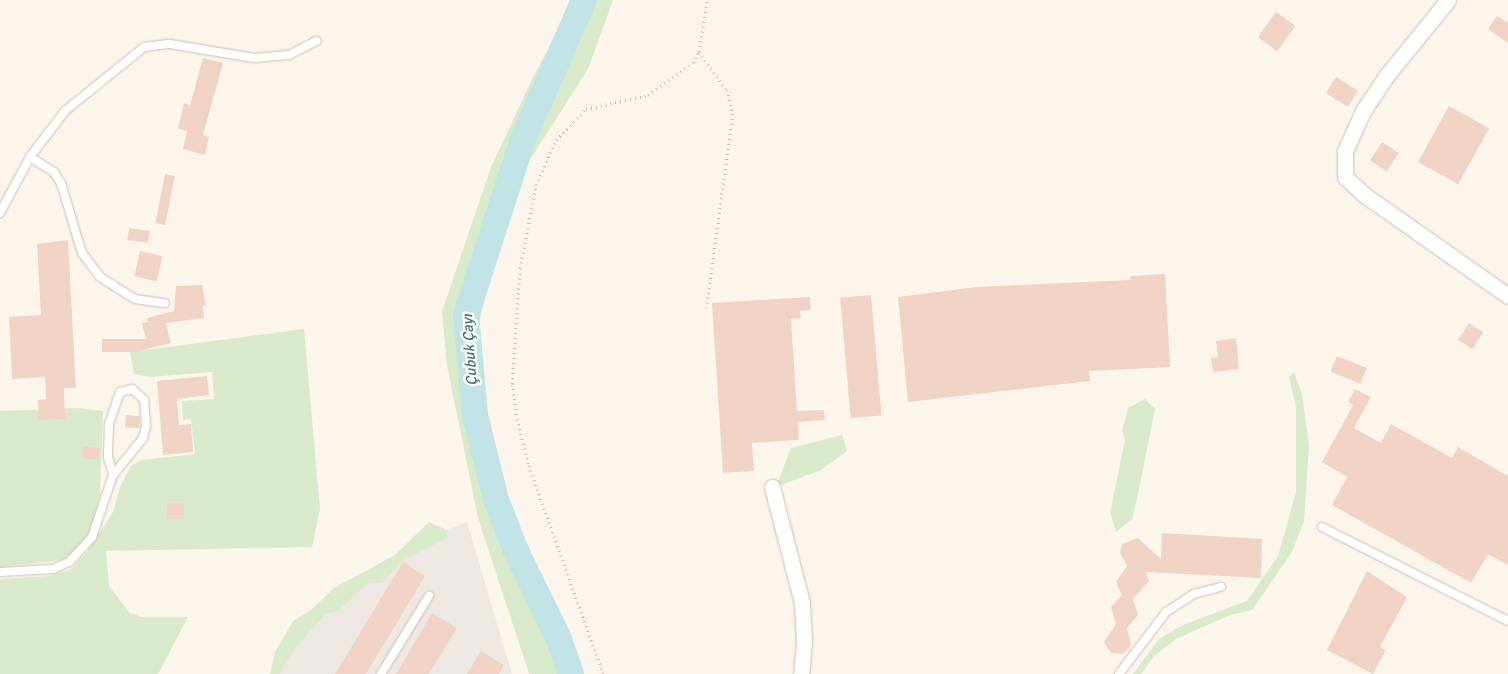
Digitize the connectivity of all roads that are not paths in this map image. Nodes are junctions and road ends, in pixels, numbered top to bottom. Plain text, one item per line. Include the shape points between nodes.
1 (1448, 0) edge
2 (317, 41) dead end
3 (30, 158) junction
4 (0, 213) edge
5 (1508, 296) edge
6 (165, 303) dead end
7 (113, 475) junction
8 (772, 487) dead end
9 (1322, 527) dead end
10 (0, 572) edge
11 (1222, 587) dead end
12 (429, 596) dead end
13 (1508, 621) edge
14 (381, 674) edge
15 (801, 674) edge
16 (1119, 674) edge

1 - 5 street via 1392,67 1363,111 1347,145 1345,177 1363,194
2 - 3 lane via 289,55 262,58 170,44 144,46 65,111
3 - 4 lane
3 - 6 lane via 54,172 61,183 82,253 100,277 135,299
7 - 7 lane via 143,438 146,426 144,400 132,389 120,392 109,424 108,457
7 - 10 lane via 92,537 75,557 53,568
8 - 15 street via 802,602 804,642
9 - 13 lane
11 - 16 lane via 1194,594 1166,612
12 - 14 lane

